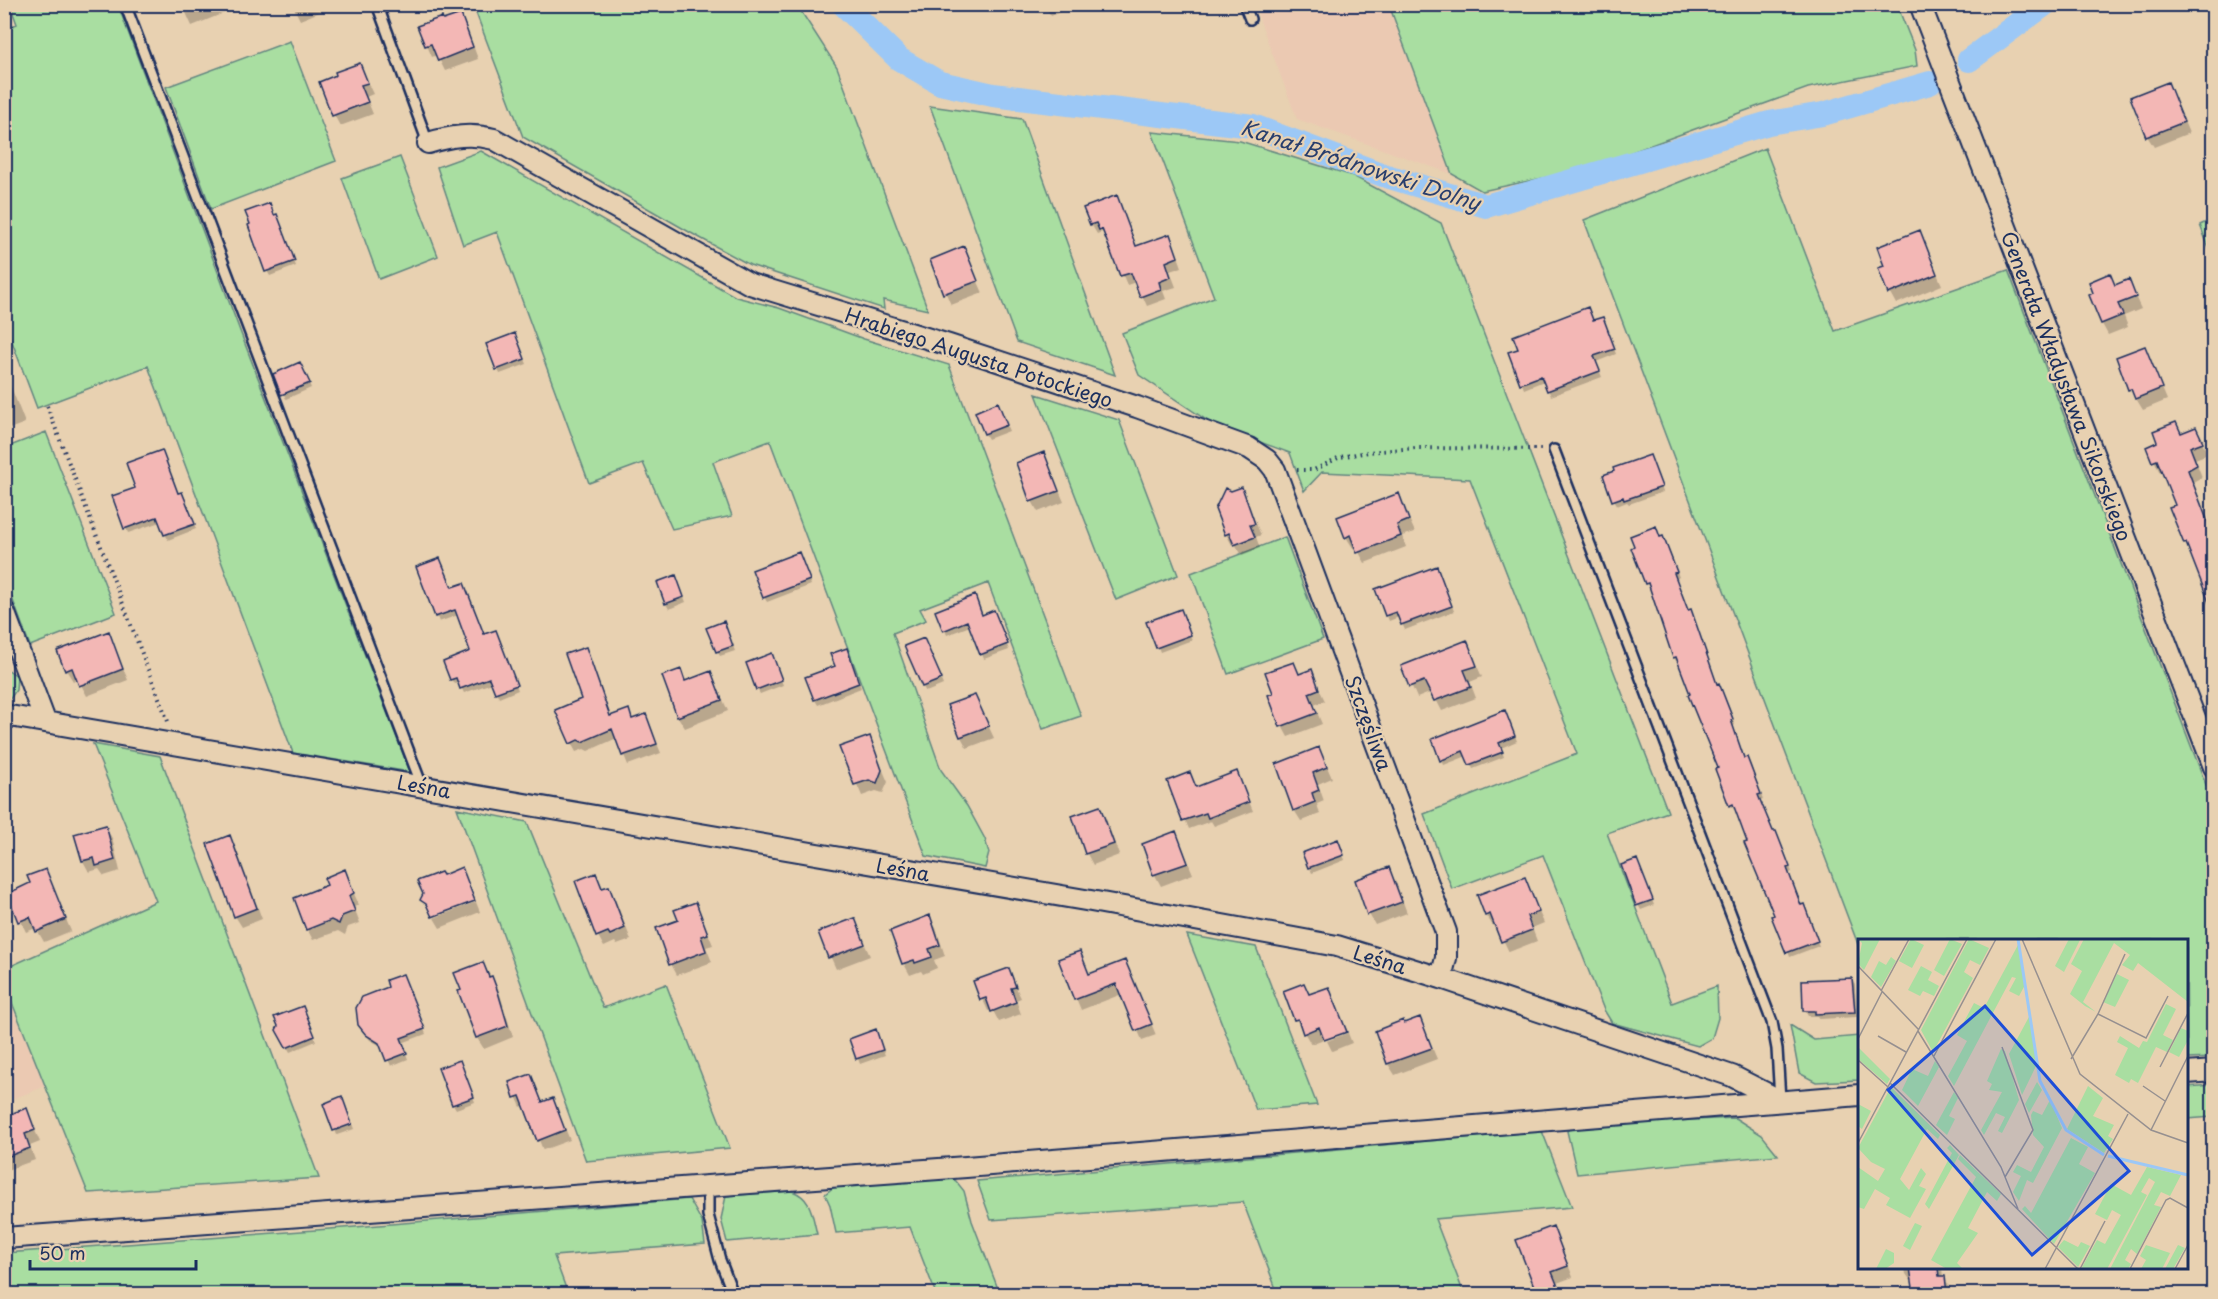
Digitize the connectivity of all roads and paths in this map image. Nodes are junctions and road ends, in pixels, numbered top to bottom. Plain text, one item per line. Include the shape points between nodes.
1 (125, 4) edge
2 (377, 4) edge
3 (1244, 4) edge
4 (1920, 4) edge
5 (1250, 19) dead end
6 (428, 143) joint
7 (47, 406) dead end
8 (1554, 450) joint
9 (1275, 470) junction
10 (4, 611) edge
11 (4, 715) edge
12 (45, 721) junction
13 (177, 744) junction
14 (2214, 767) edge
15 (422, 786) junction
16 (1441, 978) junction
17 (2214, 1071) edge
18 (2188, 1073) edge
19 (1858, 1095) edge
20 (1780, 1101) junction
21 (708, 1186) junction
22 (4, 1238) edge
23 (733, 1294) edge

1 - 15 lane
2 - 6 lane
3 - 5 lane
4 - 14 street, Generała Władysława Sikorskiego
6 - 9 street, Hrabiego Augusta Potockiego via 462,135 494,139 750,284 1137,407 1249,448
7 - 13 path
8 - 9 path via 1415,448 1340,457 1314,471
8 - 20 lane via 1772,1022
9 - 16 street, Szczęśliwa via 1446,932
10 - 12 street
11 - 12 street, Leśna
12 - 13 street, Leśna
13 - 15 street, Leśna
15 - 16 street, Leśna via 1316,942
16 - 20 street, Leśna via 1732,1076
17 - 18 street
19 - 20 street
20 - 21 street
21 - 22 street
21 - 23 lane via 708,1215

